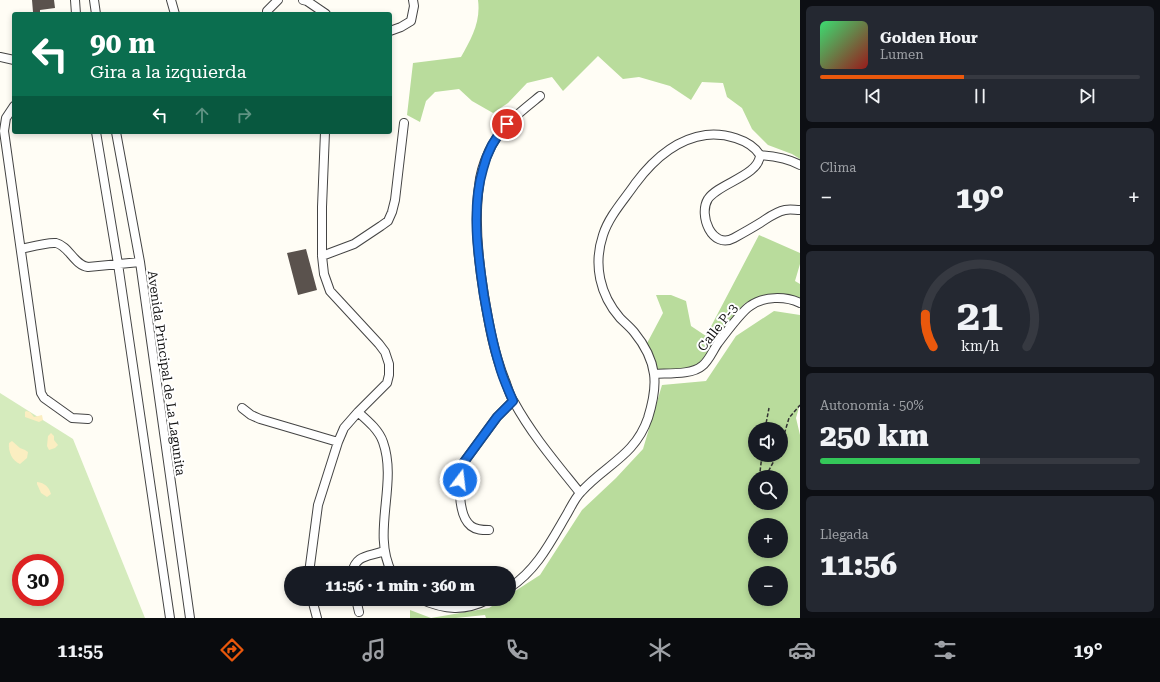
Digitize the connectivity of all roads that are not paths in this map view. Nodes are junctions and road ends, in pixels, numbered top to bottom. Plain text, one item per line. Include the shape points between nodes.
1 (74, 0) edge
2 (94, 0) edge
3 (171, 0) edge
4 (278, 0) edge
5 (303, 0) edge
6 (413, 0) edge
7 (76, 12) edge
8 (96, 12) edge
9 (174, 12) edge
10 (267, 12) edge
11 (323, 12) edge
12 (392, 31) edge
13 (0, 57) edge
14 (12, 60) edge
15 (540, 96) dead end
16 (12, 109) edge
17 (404, 123) dead end
18 (96, 134) edge
19 (116, 134) edge
20 (325, 134) edge
21 (760, 155) junction
22 (800, 166) edge
23 (800, 210) edge
24 (21, 249) junction
25 (322, 256) junction
26 (140, 262) junction
27 (118, 264) junction
28 (800, 303) edge
29 (654, 374) junction
30 (513, 401) junction
31 (242, 408) dead end
32 (358, 412) junction
33 (88, 419) dead end
34 (338, 442) junction
35 (580, 493) junction
36 (488, 530) dead end
37 (384, 551) junction
38 (309, 566) edge
39 (353, 566) edge
40 (388, 566) edge
41 (516, 583) edge
42 (314, 606) edge
43 (358, 606) edge
44 (437, 606) edge
45 (472, 606) edge
46 (359, 612) dead end
47 (170, 618) edge
48 (190, 618) edge
49 (317, 618) edge

1 - 7 street
2 - 8 street
3 - 9 street
4 - 10 street
5 - 11 street
6 - 12 street via 411,21
13 - 14 street
15 - 30 street via 501,131 489,152 483,167 477,208 479,266 494,348
16 - 24 street via 6,118 4,130
17 - 25 street via 395,200 388,221 354,244
18 - 27 street
19 - 26 street, Avenida Principal de La Lagunita
20 - 25 street
21 - 22 street via 779,157
21 - 23 street via 760,160 752,169 709,198 706,205 706,224 714,237 719,240 731,240 776,213
21 - 29 street via 745,142 719,134 706,135 679,144 653,162 607,225 599,254 598,270 601,285 612,307 643,345
24 - 27 street via 54,243 61,245 83,266
24 - 33 street via 41,393 44,398 72,418
25 - 32 street via 324,274 330,291 379,344 389,364 387,383
26 - 27 street
26 - 48 street, Avenida Principal de La Lagunita
27 - 47 street
28 - 29 street, Calle P-3 via 782,298 749,306 722,337 702,366 691,372
29 - 35 street via 650,410 637,441 628,452
30 - 35 street via 533,433
30 - 36 street via 497,417 464,462 461,470 461,496 465,518 477,529
31 - 34 street via 260,419
32 - 34 street via 344,428
32 - 37 street via 374,427 383,442 388,468
34 - 38 street via 318,505
35 - 41 street via 538,562
37 - 39 street via 361,558
37 - 40 street
42 - 49 street
43 - 46 street
44 - 45 street via 450,609

